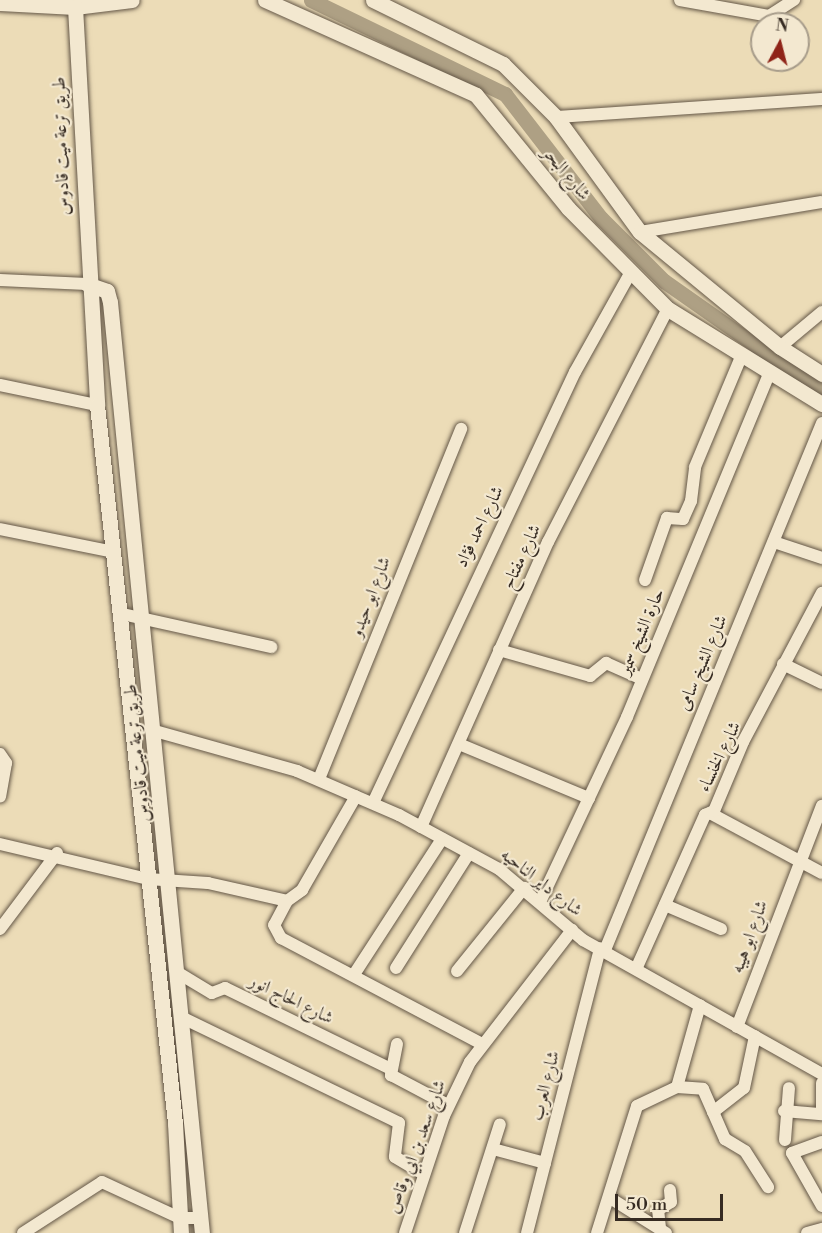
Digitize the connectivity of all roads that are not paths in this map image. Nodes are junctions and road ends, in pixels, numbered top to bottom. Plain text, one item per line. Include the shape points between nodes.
1 (132, 0) edge
2 (265, 0) edge
3 (373, 0) edge
4 (680, 0) edge
5 (794, 0) edge
6 (0, 3) edge
7 (75, 7) junction
8 (822, 99) edge
9 (556, 117) junction
10 (822, 202) edge
11 (640, 232) junction
12 (631, 272) junction
13 (0, 280) edge
14 (87, 284) junction
15 (668, 309) junction
16 (822, 312) edge
17 (780, 347) junction
18 (741, 357) junction
19 (770, 372) junction
20 (822, 374) edge
21 (0, 385) edge
22 (822, 404) edge
23 (97, 405) junction
24 (822, 423) edge
25 (461, 429) dead end
26 (0, 529) edge
27 (774, 542) junction
28 (114, 552) junction
29 (822, 558) edge
30 (645, 580) dead end
31 (822, 593) edge
32 (122, 614) junction
33 (144, 619) junction
34 (271, 647) dead end
35 (499, 650) junction
36 (783, 664) junction
37 (642, 679) junction
38 (822, 683) edge
39 (133, 705) junction
40 (153, 705) junction
41 (155, 731) junction
42 (459, 744) junction
43 (0, 754) edge
44 (319, 779) junction
45 (0, 796) edge
46 (357, 796) junction
47 (589, 798) junction
48 (373, 803) junction
49 (822, 806) edge
50 (710, 813) junction
51 (420, 827) junction
52 (442, 839) junction
53 (0, 844) edge
54 (57, 853) junction
55 (470, 853) junction
56 (797, 859) junction
57 (822, 873) edge
58 (148, 879) junction
59 (171, 879) junction
60 (524, 888) junction
61 (287, 901) junction
62 (540, 902) junction
63 (665, 905) junction
64 (0, 929) edge
65 (721, 929) dead end
66 (572, 930) junction
67 (603, 949) junction
68 (637, 967) junction
69 (396, 968) dead end
70 (457, 971) dead end
71 (355, 973) junction
72 (180, 974) junction
73 (700, 1005) junction
74 (185, 1019) junction
75 (737, 1027) junction
76 (755, 1036) junction
77 (396, 1044) dead end
78 (482, 1044) junction
79 (389, 1068) junction
80 (822, 1074) edge
81 (822, 1083) edge
82 (677, 1087) junction
83 (789, 1088) dead end
84 (448, 1105) junction
85 (784, 1111) junction
86 (713, 1112) junction
87 (822, 1114) edge
88 (500, 1124) dead end
89 (785, 1140) dead end
90 (822, 1142) edge
91 (493, 1149) junction
92 (545, 1163) junction
93 (422, 1173) junction
94 (768, 1187) dead end
95 (670, 1190) dead end
96 (610, 1198) junction
97 (822, 1206) edge
98 (191, 1223) edge
99 (822, 1229) edge
100 (663, 1231) edge
101 (22, 1233) edge
102 (405, 1233) edge
103 (465, 1233) edge
104 (527, 1233) edge
105 (597, 1233) edge
106 (807, 1233) edge

1 - 7 street
2 - 12 street, شارع البحر via 476,95 568,208
3 - 9 street, شارع البحر via 503,64
4 - 5 street via 769,16
6 - 7 street
7 - 14 street, طريق ترعة ميت قادوس
8 - 9 street
9 - 11 street, شارع البحر
10 - 11 street
11 - 17 street, شارع البحر
12 - 15 street, شارع البحر
12 - 48 street, شارع احمد فؤاد via 575,372
13 - 14 street
14 - 23 street, طريق ترعة ميت قادوس
14 - 33 street, طريق ترعة ميت قادوس via 107,291 110,302
15 - 18 street, شارع البحر
15 - 35 street, شارع مفتاح via 548,542
16 - 17 street
17 - 20 street, شارع البحر
18 - 19 street, شارع البحر
18 - 30 street via 695,468 691,501 683,519 667,518
19 - 22 street, شارع البحر
19 - 37 street, حارة الشيخ سمير
21 - 23 street
23 - 28 street, طريق ترعة ميت قادوس
24 - 27 street, شارع الشيخ سامى
25 - 44 street, شارع ابو حيدو
26 - 28 street
27 - 29 street
27 - 67 street, شارع الشيخ سامى
28 - 32 street, طريق ترعة ميت قادوس
31 - 36 street, شارع الخنساء
32 - 33 street
32 - 39 street, طريق ترعة ميت قادوس
33 - 34 street
33 - 40 street, طريق ترعة ميت قادوس
35 - 37 street via 590,676 606,663
35 - 42 street, شارع مفتاح
36 - 38 street
36 - 50 street, شارع الخنساء
37 - 47 street, حارة الشيخ سمير
39 - 40 street
39 - 58 street, طريق ترعة ميت قادوس
40 - 41 street, طريق ترعة ميت قادوس
41 - 44 street, شارع داير الناحيه
41 - 59 street, طريق ترعة ميت قادوس
42 - 47 street
42 - 51 street, شارع مفتاح
43 - 45 street via 6,763
44 - 46 street, شارع داير الناحيه
46 - 48 street, شارع داير الناحيه
46 - 61 street via 302,890
47 - 62 street, حارة الشيخ سمير
48 - 51 street, شارع داير الناحيه
49 - 56 street, شارع ابو هيبه
50 - 56 street
50 - 63 street, شارع الخنساء
51 - 52 street, شارع داير الناحيه
52 - 55 street, شارع داير الناحيه
52 - 71 street
53 - 54 street
54 - 58 street
54 - 64 street
55 - 60 street, شارع داير الناحيه
55 - 69 street
56 - 57 street
56 - 75 street, شارع ابو هيبه
58 - 59 street
58 - 98 street, طريق ترعة ميت قادوس
59 - 61 street
59 - 72 street, طريق ترعة ميت قادوس
60 - 62 street, شارع داير الناحيه
60 - 70 street
61 - 71 street via 274,925 277,934
62 - 66 street, شارع داير الناحيه
63 - 65 street
63 - 68 street, شارع الخنساء
66 - 67 street, شارع داير الناحيه
66 - 78 street, شارع سعد بن ابي وقاص
67 - 68 street, شارع داير الناحيه
67 - 92 street, شارع العرب
68 - 73 street, شارع داير الناحيه
71 - 78 street
72 - 74 street, طريق ترعة ميت قادوس
72 - 79 street, شارع الحاج انور via 212,993 225,988
73 - 75 street, شارع داير الناحيه
73 - 82 street
74 - 93 street via 399,1124 395,1157
74 - 98 street, طريق ترعة ميت قادوس
75 - 76 street, شارع داير الناحيه
76 - 80 street, شارع داير الناحيه
76 - 86 street via 744,1088
77 - 79 street
78 - 84 street, شارع سعد بن ابي وقاص
79 - 84 street, شارع الحاج انور via 393,1078
81 - 87 street
82 - 86 street via 703,1089
82 - 96 street via 637,1107
83 - 85 street
84 - 93 street, شارع سعد بن ابي وقاص
85 - 87 street
85 - 89 street
86 - 94 street via 726,1139 745,1151
88 - 91 street
90 - 97 street via 792,1153
91 - 92 street
91 - 103 street
92 - 104 street, شارع العرب
93 - 102 street, شارع سعد بن ابي وقاص
95 - 100 street via 670,1202 658,1210
96 - 100 street
96 - 105 street
98 - 101 street via 102,1182
99 - 106 street

